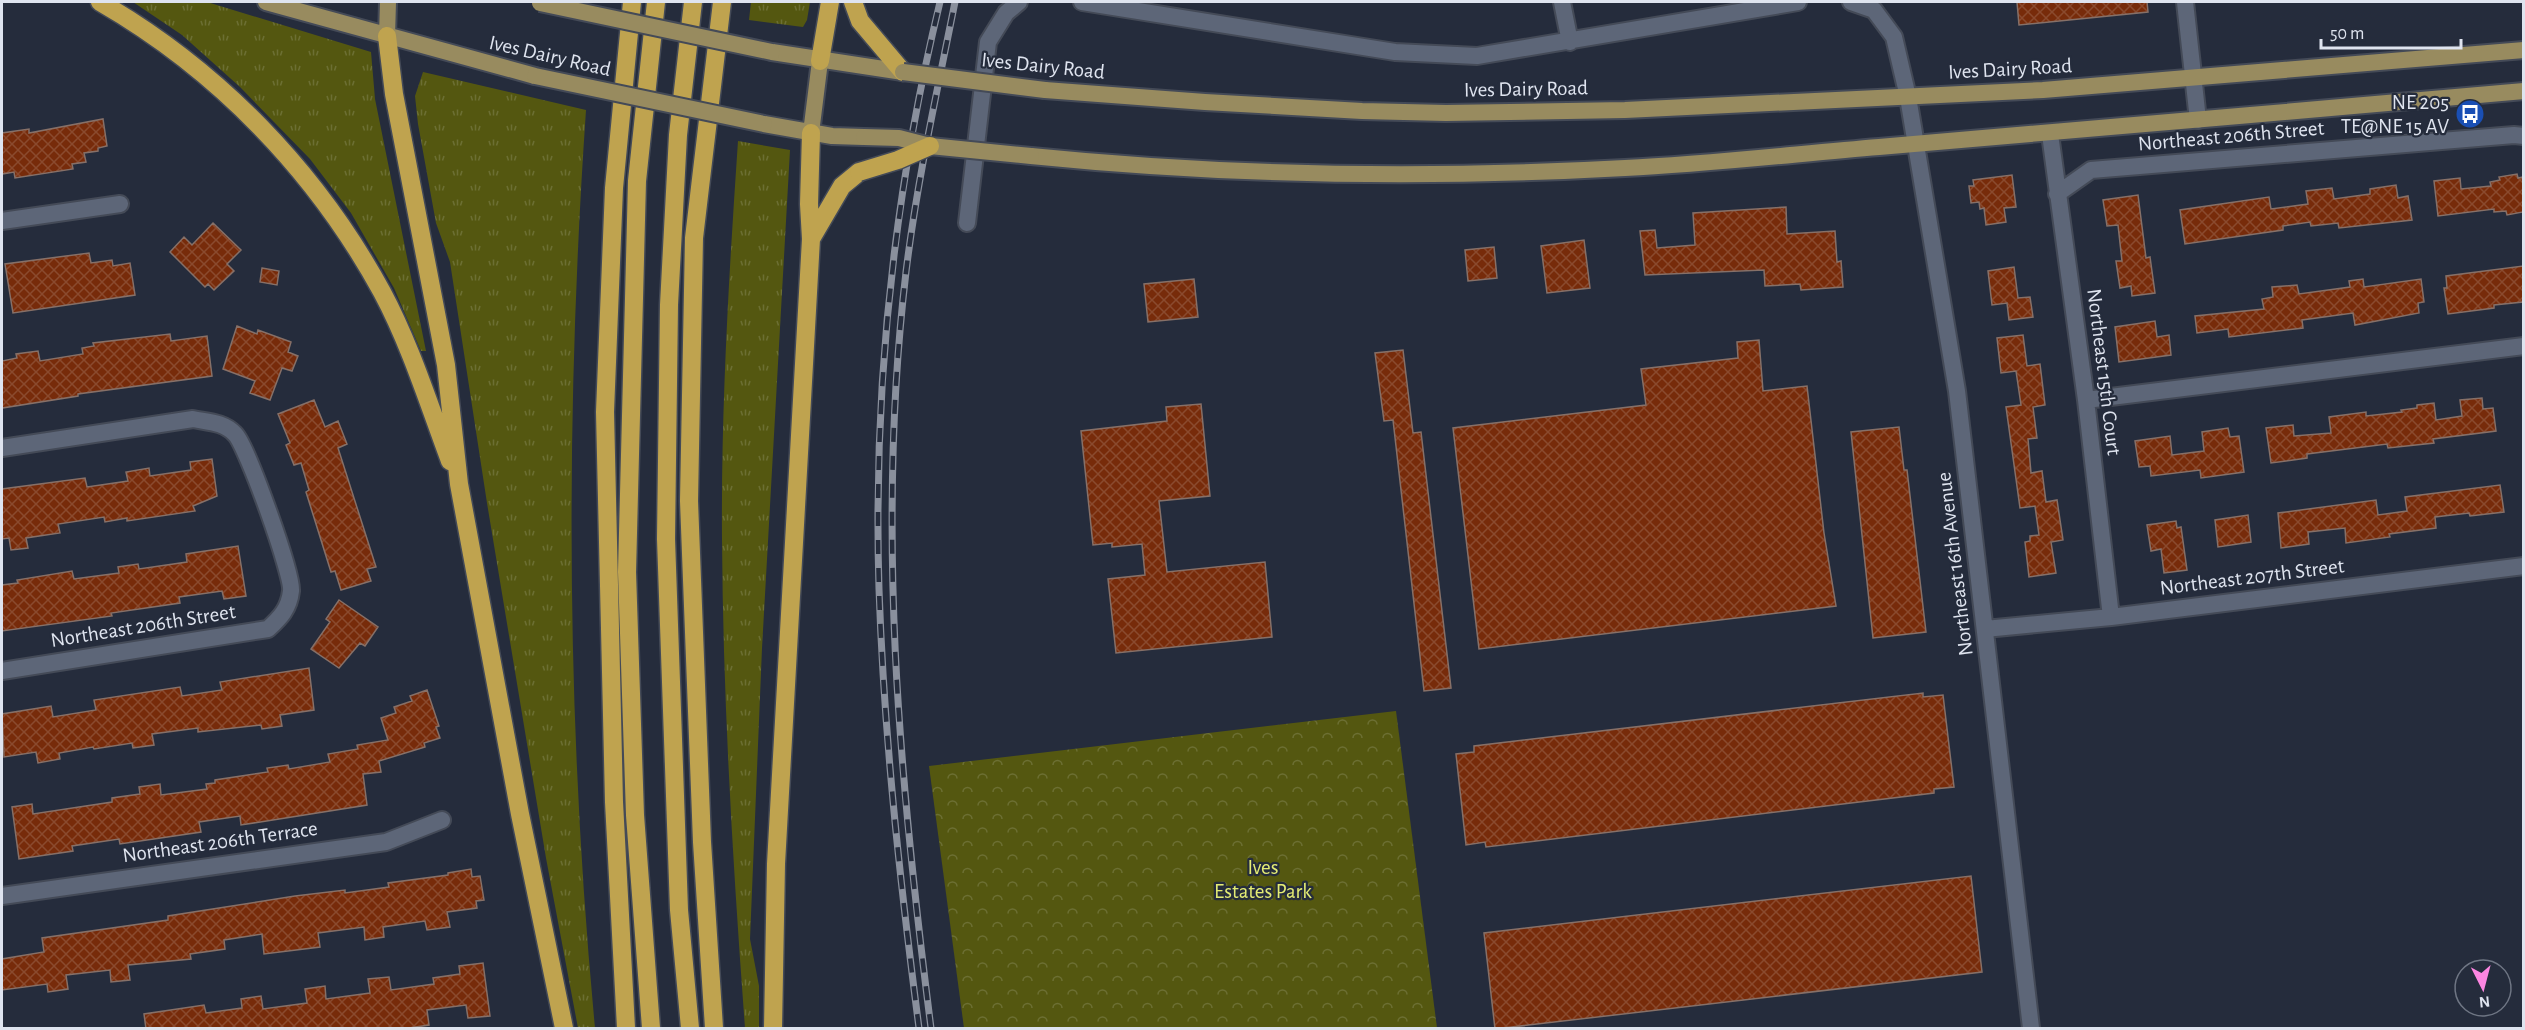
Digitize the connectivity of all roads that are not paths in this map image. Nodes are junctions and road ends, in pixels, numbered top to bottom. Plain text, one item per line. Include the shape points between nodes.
1 (99, 2) edge
2 (266, 2) edge
3 (388, 2) edge
4 (537, 2) edge
5 (632, 2) edge
6 (656, 2) edge
7 (693, 2) edge
8 (722, 2) edge
9 (830, 2) edge
10 (853, 2) edge
11 (1019, 2) edge
12 (1082, 2) edge
13 (1562, 2) edge
14 (1798, 2) edge
15 (1851, 2) edge
16 (2185, 2) edge
17 (387, 36) junction
18 (1570, 42) junction
19 (2523, 50) edge
20 (820, 61) junction
21 (903, 72) junction
22 (2193, 78) junction
23 (2523, 91) edge
24 (1908, 97) junction
25 (2198, 120) junction
26 (811, 133) junction
27 (2050, 134) junction
28 (2523, 136) edge
29 (1915, 145) junction
30 (930, 146) junction
31 (2058, 194) junction
32 (120, 204) dead end
33 (2, 221) edge
34 (968, 223) dead end
35 (811, 239) junction
36 (2523, 346) edge
37 (2086, 400) junction
38 (2, 448) edge
39 (459, 484) junction
40 (2523, 567) edge
41 (2111, 616) junction
42 (1985, 629) junction
43 (2, 671) edge
44 (442, 820) dead end
45 (2, 896) edge
46 (564, 1029) edge
47 (626, 1029) edge
48 (651, 1029) edge
49 (690, 1029) edge
50 (714, 1029) edge
51 (773, 1029) edge
52 (2031, 1029) edge

1 - 39 highway via 157,38 206,76 248,114 317,191 383,293
2 - 17 main road, Ives Dairy Road
3 - 17 main road
4 - 20 main road, Ives Dairy Road, bridge
5 - 47 highway via 614,188 605,412 614,802
6 - 48 highway via 637,181 627,572 635,815
7 - 49 highway via 678,135 669,305 666,539 679,910
8 - 50 highway via 694,238 689,501 702,842
9 - 20 highway
10 - 21 highway via 860,21
11 - 34 street via 1006,13 988,42
12 - 18 street via 1395,52 1477,56
13 - 18 street
14 - 18 street
15 - 24 street, Northeast 16th Avenue via 1874,10 1894,37
16 - 22 street
17 - 26 main road, Ives Dairy Road, bridge via 535,76
17 - 39 highway via 394,94 446,365
19 - 22 main road, Ives Dairy Road
20 - 21 main road, Ives Dairy Road
20 - 26 main road
21 - 24 main road, Ives Dairy Road, bridge via 1045,90 1270,106 1446,113 1625,110
22 - 24 main road, Ives Dairy Road
22 - 25 street
23 - 25 main road
24 - 29 street, Northeast 16th Avenue
25 - 27 main road
26 - 30 main road, Ives Dairy Road, bridge via 899,138
26 - 35 highway
27 - 29 main road
27 - 31 street, Northeast 15th Court
28 - 31 street, Northeast 206th Street via 2091,170
29 - 30 main road, bridge via 1625,168 1382,175 1204,171
29 - 42 street, Northeast 16th Avenue via 1957,391
30 - 35 highway, bridge via 859,172 842,186
31 - 37 street, Northeast 15th Court
32 - 33 street
35 - 51 highway via 776,852
36 - 37 street
37 - 41 street, Northeast 15th Court
38 - 43 street, Northeast 206th Street via 193,419 221,424 237,435 265,499 291,590 285,614 268,629
39 - 46 highway
40 - 41 street, Northeast 207th Street
41 - 42 street, Northeast 207th Street
42 - 52 street, Northeast 16th Avenue
44 - 45 street, Northeast 206th Terrace via 386,842

